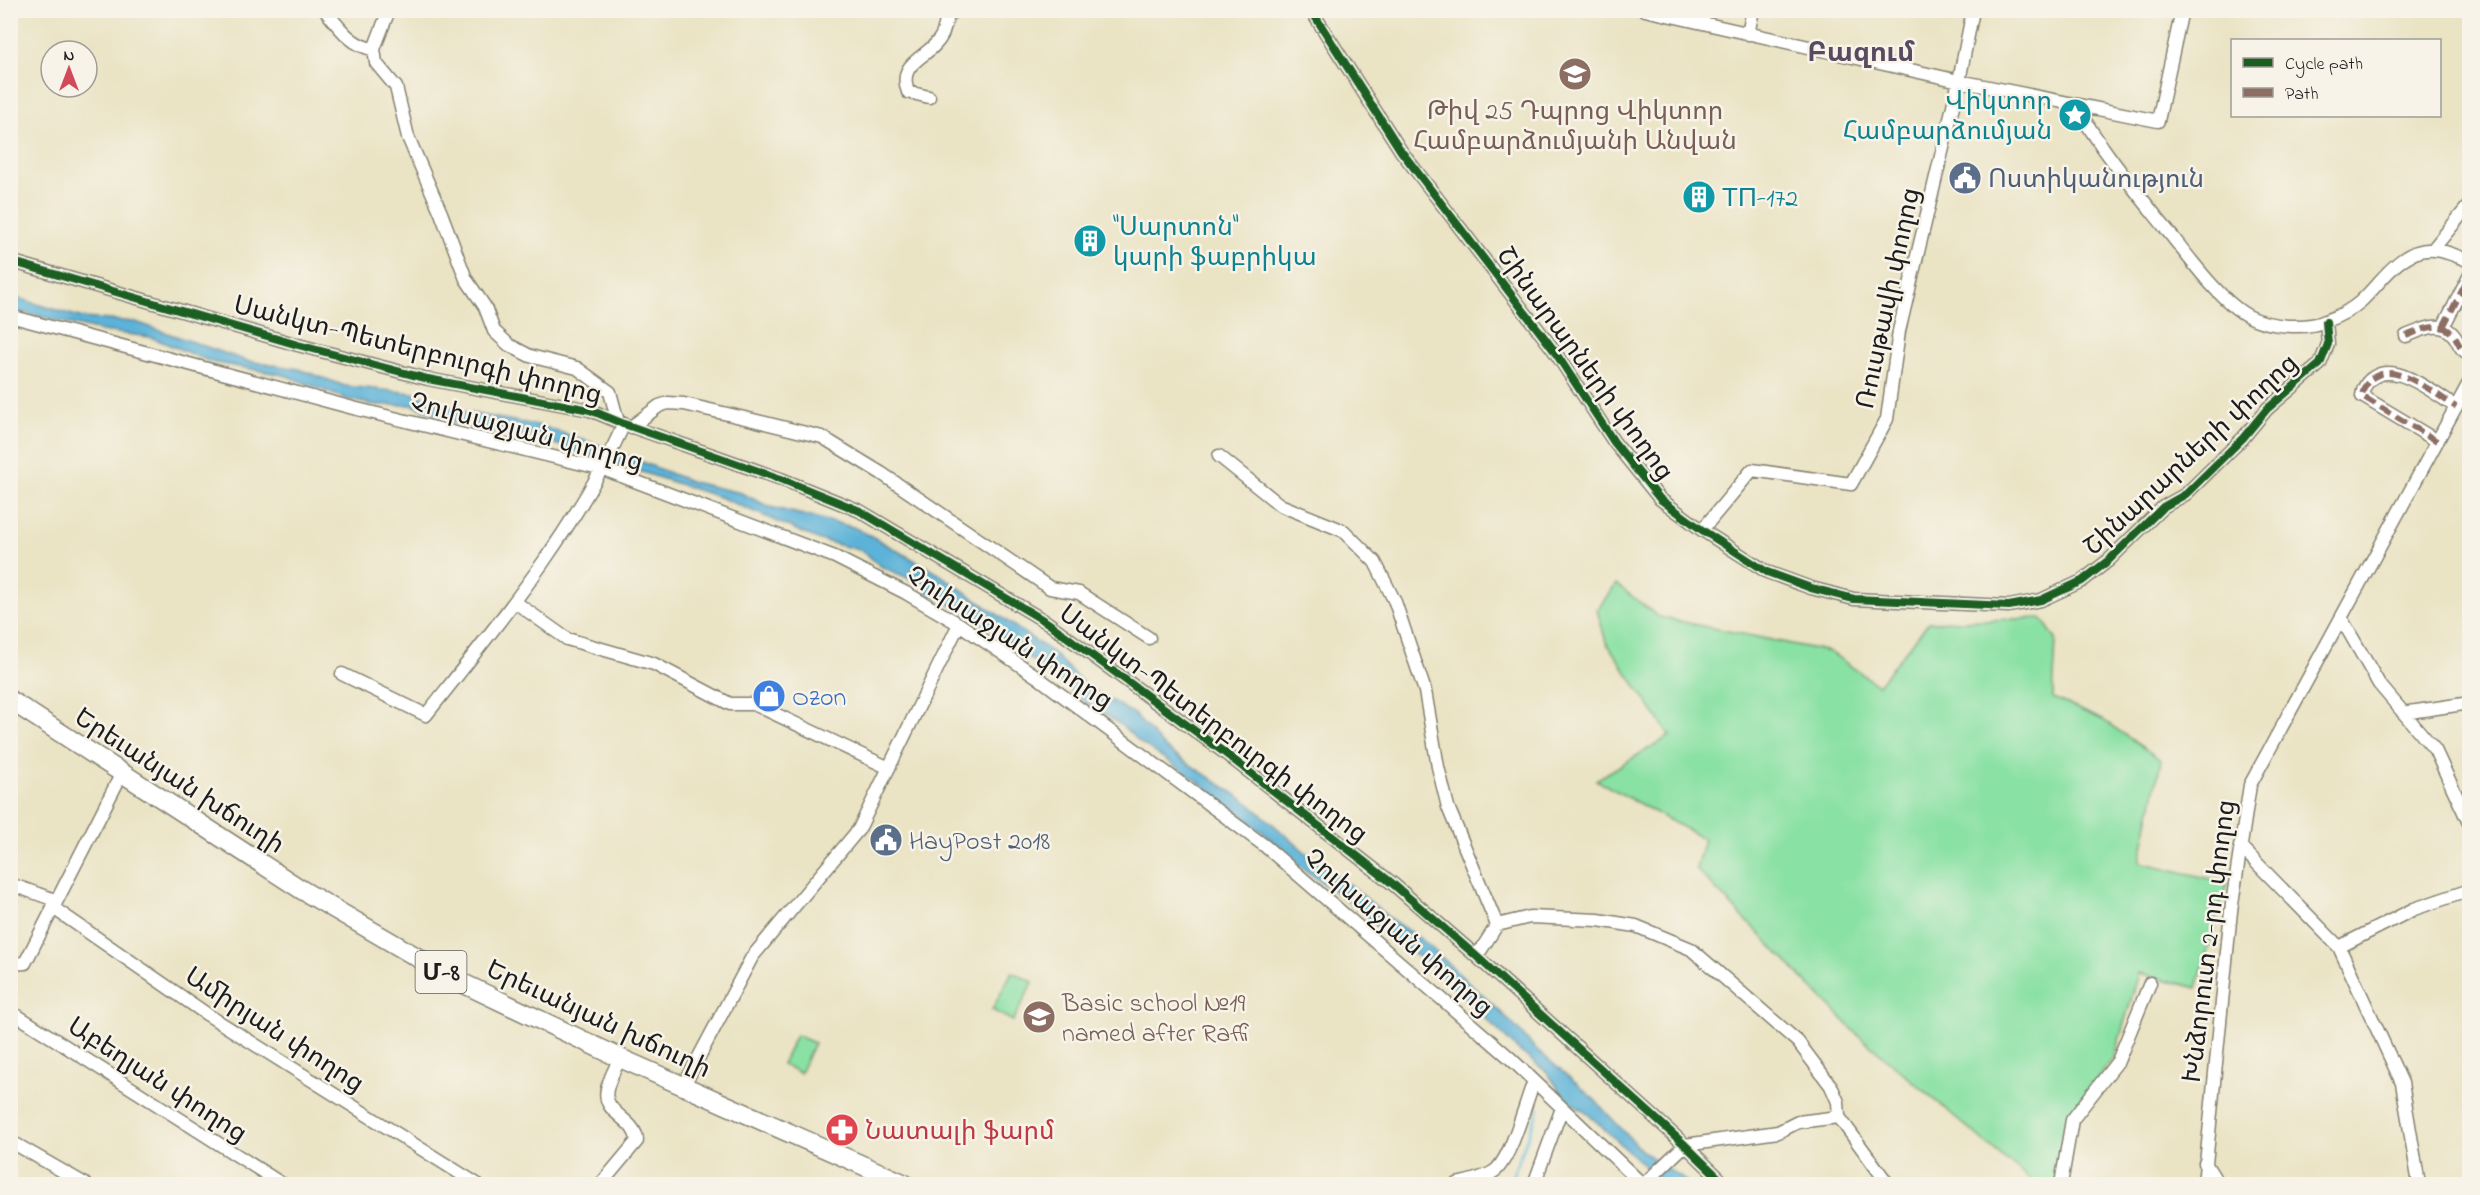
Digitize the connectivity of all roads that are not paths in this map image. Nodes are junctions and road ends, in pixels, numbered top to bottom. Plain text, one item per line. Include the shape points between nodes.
1 (325, 10) edge
2 (389, 10) edge
3 (954, 10) edge
4 (1645, 10) edge
5 (1753, 10) edge
6 (1973, 10) edge
7 (2182, 10) edge
8 (1314, 16) edge
9 (1748, 34) junction
10 (374, 49) junction
11 (1959, 81) junction
12 (929, 98) dead end
13 (2076, 106) junction
14 (2469, 204) edge
15 (2433, 249) junction
16 (10, 261) edge
17 (2469, 261) edge
18 (2469, 275) edge
19 (10, 316) edge
20 (2326, 322) junction
21 (2443, 327) junction
22 (2406, 336) dead end
23 (2469, 354) edge
24 (2469, 381) edge
25 (2456, 406) junction
26 (624, 424) junction
27 (2437, 441) junction
28 (1219, 456) dead end
29 (604, 466) junction
30 (1702, 530) junction
31 (515, 602) junction
32 (2341, 618) junction
33 (959, 624) junction
34 (1149, 638) dead end
35 (342, 674) dead end
36 (10, 700) edge
37 (2469, 703) edge
38 (2403, 713) junction
39 (889, 768) junction
40 (122, 773) junction
41 (2469, 825) edge
42 (2240, 846) junction
43 (10, 884) edge
44 (2469, 890) edge
45 (53, 904) junction
46 (1497, 925) junction
47 (2339, 946) junction
48 (1477, 956) junction
49 (10, 964) edge
50 (2150, 983) dead end
51 (10, 1011) edge
52 (620, 1058) junction
53 (1534, 1081) junction
54 (684, 1085) junction
55 (1562, 1108) junction
56 (1839, 1117) junction
57 (10, 1141) edge
58 (1685, 1145) junction
59 (2205, 1162) junction
60 (1644, 1183) edge
61 (85, 1185) edge
62 (282, 1185) edge
63 (477, 1185) edge
64 (601, 1185) edge
65 (905, 1185) edge
66 (1457, 1185) edge
67 (1534, 1185) edge
68 (1725, 1185) edge
69 (1888, 1185) edge
70 (2061, 1185) edge
71 (2204, 1185) edge
72 (2218, 1185) edge
73 (2419, 1185) edge

1 - 10 street via 349,37
2 - 10 street
3 - 12 street via 944,23 941,36 908,69 904,80 908,92
4 - 9 street
5 - 9 street
6 - 11 street
7 - 13 street via 2158,121
8 - 30 street, Շինարարների փողոց via 1401,151 1553,349 1614,442 1660,500
9 - 11 street
10 - 26 street via 376,63 396,87 408,137 465,279 485,307 494,331 530,356 577,368 610,392
11 - 13 street
11 - 30 street, Ռուսթավի փողոց via 1899,331 1887,419 1851,484 1752,470
13 - 20 street via 2103,148 2205,277 2232,303 2248,316 2271,323
14 - 15 street
15 - 17 street
15 - 20 street via 2403,258 2358,304
16 - 26 street, Սանկտ-Պետերբուրգի փողոց via 298,345 429,379 590,410
18 - 21 street
19 - 29 street, Չուխաջյան փողոց via 353,408
20 - 30 street, Շինարարների փողոց via 2328,344 2319,364 2267,409 2186,494 2163,507 2082,581 2041,600 2009,606 1854,599 1767,572
21 - 22 street via 2427,327
21 - 23 street via 2452,333 2460,349
24 - 25 street, Խնձորուտ 2-րդ փողոց
25 - 27 street, Խնձորուտ 2-րդ փողոց
25 - 27 street via 2391,371 2368,380 2362,396
26 - 29 street
26 - 34 street via 658,406 684,404 822,437 881,472 1050,588 1079,594
26 - 48 street, Սանկտ-Պետերբուրգի փողոց via 860,510 1048,623 1225,753 1393,884
27 - 32 street, Խնձորուտ 2-րդ փողոց
28 - 46 street via 1280,506 1344,531 1375,562 1395,602 1425,692 1448,807
29 - 31 street
29 - 33 street, Չուխաջյան փողոց via 835,557
31 - 35 street via 426,715
31 - 39 street via 567,639 654,664 730,705 754,704
32 - 38 street via 2379,684
32 - 42 street, Խնձորուտ 2-րդ փողոց via 2250,784
33 - 39 street
33 - 53 street, Չուխաջյան փողոց via 1096,719 1265,846
36 - 40 highway, Երեւանյան խճուղի / Մ-8
37 - 38 street
38 - 41 street via 2435,750
39 - 54 street via 860,829 752,957
40 - 45 street
40 - 52 highway, Երեւանյան խճուղի / Մ-8 via 379,937 456,980
42 - 47 street
42 - 59 street, Խնձորուտ 2-րդ փողոց
43 - 45 street, Ամիրյան փողոց
44 - 47 street via 2414,909
45 - 49 street via 25,963
45 - 63 street, Ամիրյան փողոց via 208,1015
46 - 48 street
46 - 56 street via 1530,917 1598,920 1636,926 1690,949 1798,1042 1831,1086
47 - 73 street via 2402,1083
48 - 58 street, Սանկտ-Պետերբուրգի փողոց
50 - 70 street via 2118,1060 2072,1120
51 - 62 street, Աբեղյան փողոց
52 - 54 highway, Երեւանյան խճուղի / Մ-8
52 - 64 street via 606,1100 634,1130 637,1141
53 - 55 street, Չուխաջյան փողոց
53 - 66 street via 1507,1155 1496,1170
54 - 65 highway, Երեւանյան խճուղի / Մ-8
55 - 60 street, Չուխաջյան փողոց
55 - 67 street
56 - 58 street via 1798,1122 1778,1132
56 - 69 street
57 - 61 street
58 - 60 street
58 - 68 street, Սանկտ-Պետերբուրգի փողոց
59 - 71 street, Խնձորուտ 2-րդ փողոց
59 - 72 street

